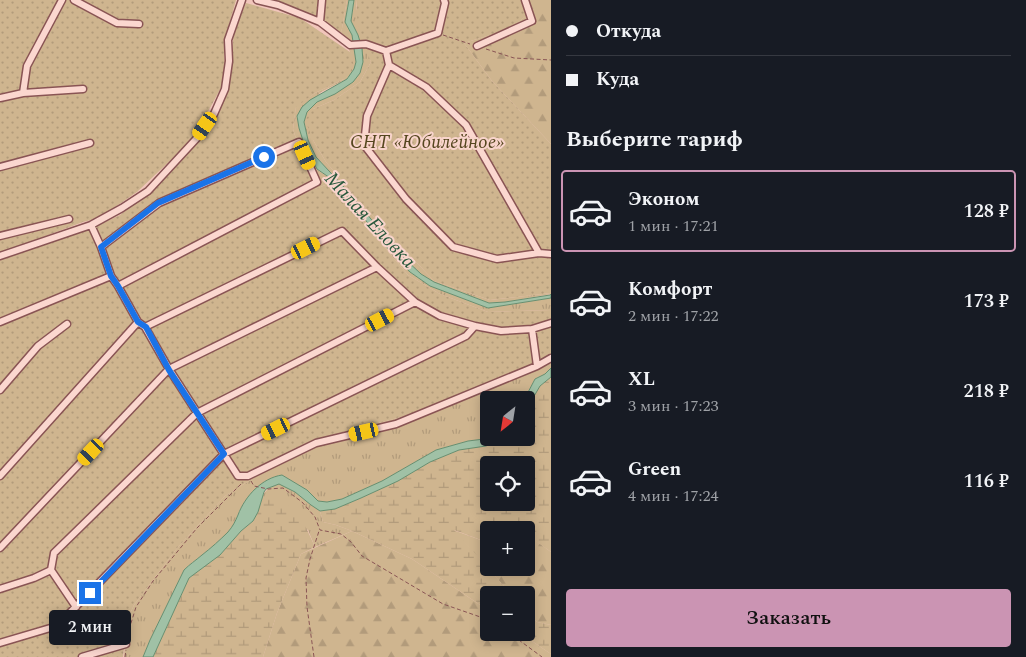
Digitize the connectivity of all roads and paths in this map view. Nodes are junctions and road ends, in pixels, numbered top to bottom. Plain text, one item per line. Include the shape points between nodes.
1 (62, 0) edge
2 (74, 0) edge
3 (242, 0) edge
4 (257, 0) edge
5 (322, 0) edge
6 (444, 0) edge
7 (525, 0) edge
8 (320, 22) junction
9 (139, 24) dead end
10 (438, 33) junction
11 (476, 46) junction
12 (386, 51) junction
13 (551, 60) edge
14 (389, 65) junction
15 (83, 89) dead end
16 (23, 93) junction
17 (0, 98) edge
18 (90, 143) dead end
19 (0, 167) edge
20 (69, 218) dead end
21 (91, 225) junction
22 (0, 236) edge
23 (101, 247) junction
24 (539, 253) junction
25 (551, 254) edge
26 (0, 256) edge
27 (377, 266) junction
28 (111, 276) junction
29 (118, 286) junction
30 (415, 302) junction
31 (0, 322) edge
32 (138, 322) junction
33 (551, 323) edge
34 (67, 324) dead end
35 (476, 326) junction
36 (146, 327) junction
37 (532, 329) junction
38 (551, 358) edge
39 (537, 366) junction
40 (169, 370) junction
41 (0, 390) edge
42 (197, 413) junction
43 (224, 454) junction
44 (0, 476) edge
45 (248, 476) junction
46 (254, 486) dead end
47 (320, 530) junction
48 (0, 548) edge
49 (51, 570) junction
50 (0, 589) edge
51 (76, 607) junction
52 (480, 617) edge
53 (520, 641) edge
54 (0, 643) edge
55 (126, 644) junction
56 (82, 657) edge
57 (125, 657) edge
58 (314, 657) edge
59 (542, 657) edge

1 - 16 street via 27,66
2 - 9 street via 117,23
3 - 21 street via 228,40 225,89 214,114 197,138 148,191
4 - 8 street
5 - 8 street
6 - 10 street
7 - 11 street via 532,21
8 - 12 street via 350,45 366,44
10 - 11 path
10 - 12 street
11 - 13 path via 514,58
12 - 14 street
14 - 24 street via 426,87 466,125
14 - 24 street via 367,116 364,145 406,199 453,247 497,259
15 - 16 street
16 - 17 street
18 - 19 street
20 - 22 street
21 - 23 street
21 - 26 street
23 - 28 street
23 - 29 street via 158,203 299,142 317,182
24 - 25 street
27 - 30 street
27 - 36 street via 342,231
27 - 40 street
28 - 29 street
28 - 31 street
29 - 32 street
30 - 35 street via 440,316
30 - 42 street
32 - 36 street
32 - 44 street
33 - 37 street
34 - 41 street via 38,346
35 - 37 street via 501,331
35 - 43 street via 466,336
36 - 40 street
37 - 39 street
38 - 39 street
39 - 45 street via 396,424 316,443
40 - 42 street
40 - 48 street
42 - 43 street
42 - 49 street via 54,553
43 - 45 street via 238,476
43 - 51 street
45 - 55 path via 197,528 152,581 136,607
46 - 47 path via 268,490 283,488 302,502 315,517
47 - 52 path via 341,534 362,556 443,604
47 - 58 path via 306,578
49 - 50 street
49 - 51 street
51 - 54 street via 57,626
53 - 59 path
55 - 56 street
55 - 57 path

